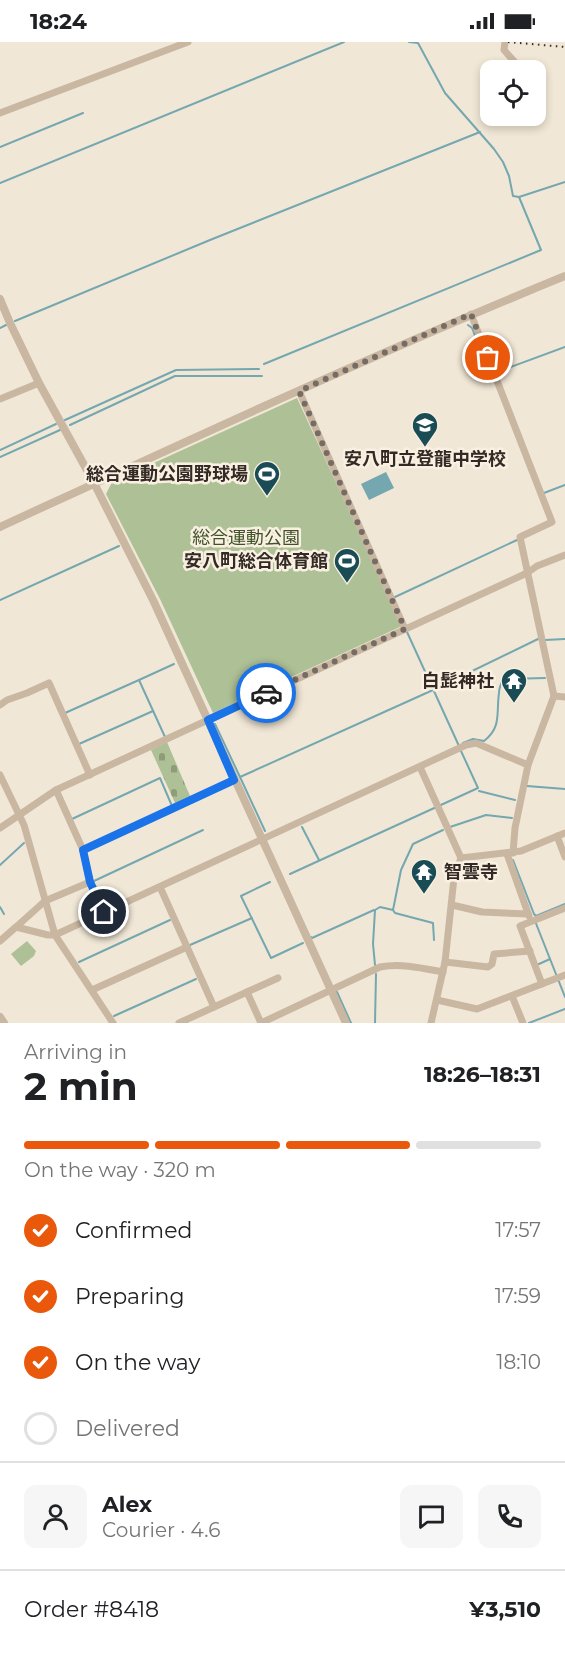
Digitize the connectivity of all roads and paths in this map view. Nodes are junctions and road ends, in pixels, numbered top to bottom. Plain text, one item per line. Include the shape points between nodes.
1 (188, 42) edge
2 (505, 42) edge
3 (513, 60) edge
4 (0, 113) edge
5 (565, 276) edge
6 (0, 299) edge
7 (471, 314) junction
8 (39, 383) junction
9 (299, 391) junction
10 (0, 399) edge
11 (94, 483) junction
12 (0, 527) edge
13 (565, 555) edge
14 (527, 573) junction
15 (405, 629) junction
16 (554, 696) junction
17 (565, 697) edge
18 (0, 705) edge
19 (208, 720) junction
20 (528, 765) junction
21 (420, 767) junction
22 (0, 775) edge
23 (90, 775) junction
24 (234, 780) junction
25 (56, 790) junction
26 (21, 815) junction
27 (0, 828) edge
28 (565, 833) edge
29 (557, 836) junction
30 (262, 840) junction
31 (83, 850) junction
32 (510, 853) junction
33 (565, 857) edge
34 (461, 858) junction
35 (90, 882) junction
36 (160, 887) junction
37 (45, 901) junction
38 (452, 905) junction
39 (565, 908) edge
40 (104, 912) junction
41 (528, 914) junction
42 (531, 921) junction
43 (16, 927) junction
44 (55, 935) junction
45 (0, 941) edge
46 (187, 947) junction
47 (530, 951) junction
48 (445, 962) junction
49 (443, 972) junction
50 (565, 975) edge
51 (278, 978) dead end
52 (542, 984) junction
53 (92, 990) junction
54 (331, 991) junction
55 (247, 992) junction
56 (512, 996) junction
57 (437, 1000) junction
58 (214, 1007) junction
59 (0, 1017) edge
60 (4, 1023) edge
61 (113, 1023) edge
62 (179, 1023) edge
63 (261, 1023) edge
64 (346, 1023) edge
65 (431, 1023) edge
66 (523, 1023) edge

1 - 4 street
2 - 3 street via 504,50
5 - 7 street
6 - 8 street
7 - 9 street
7 - 14 street via 552,522 520,537
8 - 10 street
8 - 11 street
9 - 11 street
9 - 15 street
11 - 12 street
11 - 19 street
13 - 14 street
14 - 15 street
14 - 16 street
15 - 19 street
16 - 17 street
16 - 20 street
18 - 23 street via 49,683
19 - 23 street
19 - 24 street
20 - 21 street via 476,743
20 - 32 street
21 - 30 street
21 - 34 street
22 - 26 street
23 - 25 street
24 - 30 street
24 - 31 street
25 - 26 street
25 - 31 street
26 - 27 street
26 - 37 street
28 - 29 street
29 - 32 street
29 - 33 street
30 - 36 street
30 - 54 street
31 - 35 street
32 - 34 street
32 - 41 street
34 - 38 street via 454,878
35 - 37 street
35 - 40 street
36 - 40 street
36 - 46 street
37 - 43 street
37 - 44 street
38 - 41 street via 482,912
38 - 48 street
39 - 42 street
40 - 44 street
41 - 42 street
42 - 47 street via 520,926
43 - 44 street
43 - 45 street
44 - 53 street
46 - 53 street
46 - 58 street
47 - 48 street via 494,954 488,967
47 - 52 street
48 - 49 street
49 - 54 street via 392,964
49 - 57 street
50 - 52 street
51 - 55 street
52 - 56 street
53 - 61 street
54 - 63 street
54 - 64 street
55 - 58 street
55 - 63 street
56 - 57 street via 477,1009
56 - 66 street
57 - 65 street
58 - 62 street
59 - 60 street

